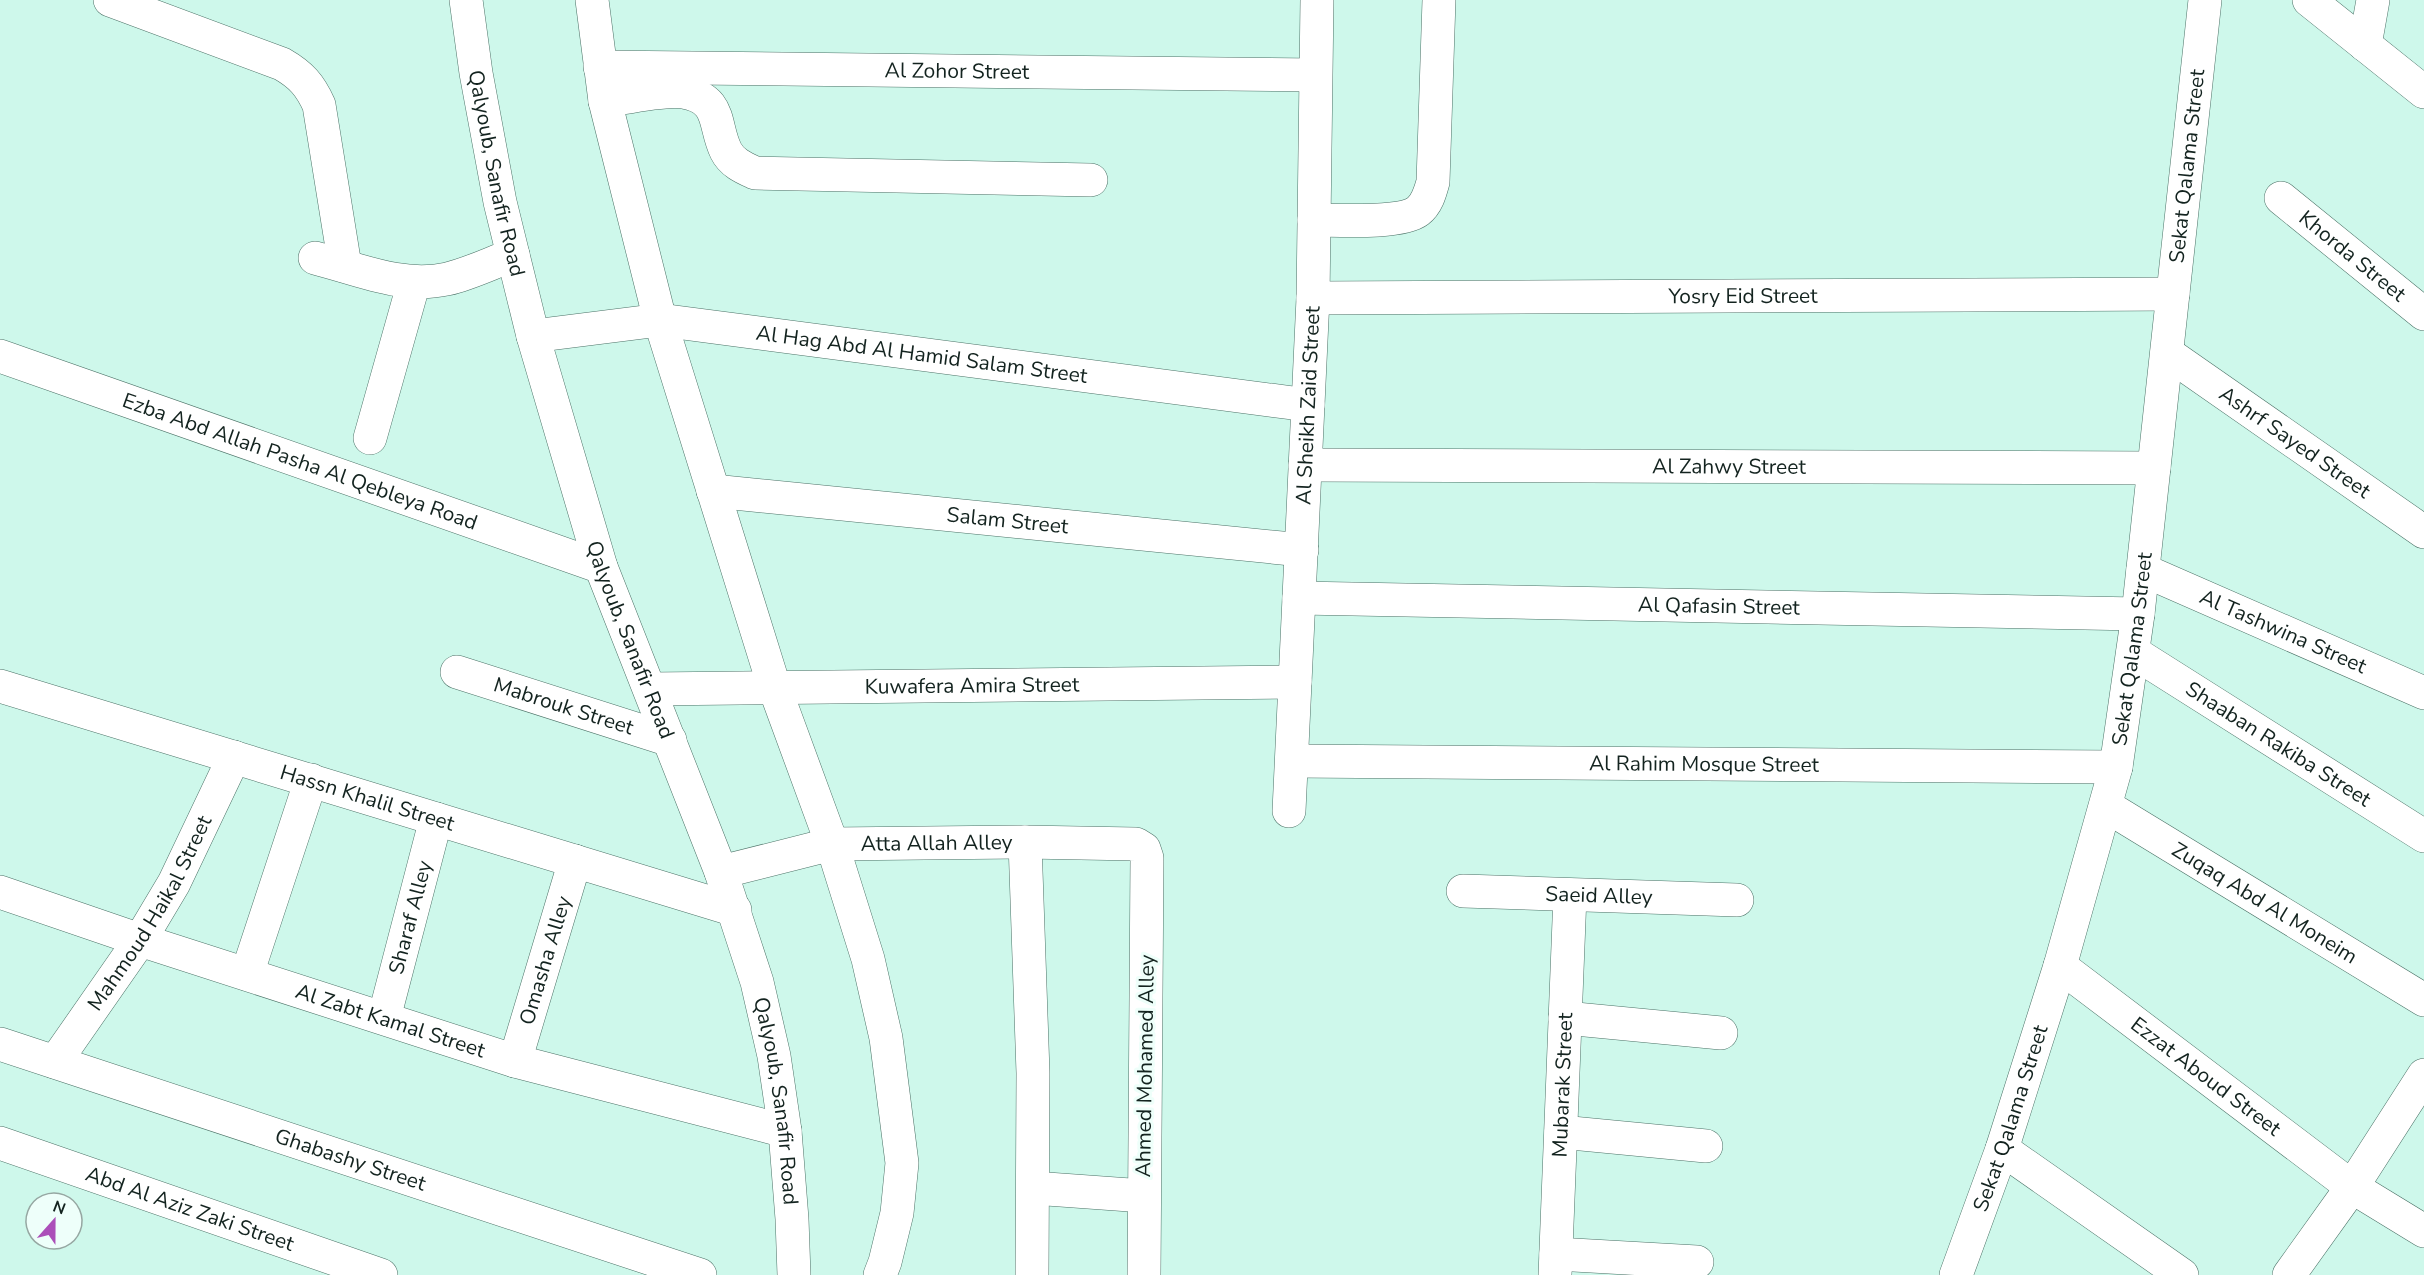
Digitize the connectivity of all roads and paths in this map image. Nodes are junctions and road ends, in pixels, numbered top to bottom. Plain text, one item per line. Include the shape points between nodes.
1 (110, 0) edge
2 (466, 0) edge
3 (592, 0) edge
4 (1317, 0) edge
5 (1439, 0) edge
6 (2205, 0) edge
7 (2309, 0) edge
8 (2373, 0) edge
9 (2365, 45) junction
10 (600, 67) junction
11 (1315, 75) junction
12 (2424, 92) edge
13 (605, 101) junction
14 (1091, 180) dead end
15 (2281, 198) dead end
16 (1314, 220) junction
17 (513, 255) junction
18 (414, 282) junction
19 (2173, 294) junction
20 (1313, 298) junction
21 (2424, 314) edge
22 (660, 320) junction
23 (533, 336) junction
24 (2167, 353) junction
25 (0, 356) edge
26 (1308, 405) junction
27 (370, 438) dead end
28 (1305, 465) junction
29 (2154, 468) junction
30 (713, 491) junction
31 (2424, 532) edge
32 (1302, 550) junction
33 (601, 567) junction
34 (2143, 570) junction
35 (1299, 598) junction
36 (2138, 614) junction
37 (2133, 652) junction
38 (457, 672) dead end
39 (1295, 682) junction
40 (0, 686) edge
41 (774, 686) junction
42 (650, 688) junction
43 (2424, 693) edge
44 (670, 740) junction
45 (234, 757) junction
46 (1292, 761) junction
47 (2116, 767) junction
48 (310, 780) junction
49 (2106, 806) junction
50 (1289, 811) dead end
51 (436, 819) junction
52 (2424, 836) edge
53 (1025, 842) junction
54 (832, 844) junction
55 (1147, 858) joint
56 (575, 861) junction
57 (721, 872) junction
58 (1463, 891) dead end
59 (0, 892) edge
60 (1570, 895) junction
61 (1737, 900) dead end
62 (735, 910) junction
63 (140, 940) junction
64 (2060, 966) junction
65 (247, 974) junction
66 (2424, 1000) edge
67 (384, 1018) junction
68 (1565, 1018) junction
69 (1721, 1033) dead end
70 (0, 1044) edge
71 (515, 1061) junction
72 (55, 1062) junction
73 (2424, 1075) edge
74 (785, 1131) junction
75 (1560, 1131) junction
76 (0, 1143) edge
77 (1706, 1146) dead end
78 (2002, 1149) junction
79 (2352, 1186) junction
80 (1033, 1188) junction
81 (1144, 1196) junction
82 (2424, 1231) edge
83 (1696, 1262) dead end
84 (1555, 1265) edge
85 (329, 1267) edge
86 (381, 1275) edge
87 (700, 1275) edge
88 (794, 1275) edge
89 (880, 1275) edge
90 (1032, 1275) edge
91 (1144, 1275) edge
92 (1956, 1275) edge
93 (2182, 1275) edge
94 (2289, 1275) edge

1 - 18 street via 282,64 299,74 319,105 330,262
2 - 17 street, Qalyoub, Sanafir Road via 476,73
3 - 10 street
4 - 11 street, Al Sheikh Zaid Street
5 - 16 street via 1433,182 1429,198 1418,211 1403,218
6 - 19 street, Sekat Qalama Street
7 - 9 street
8 - 9 street
9 - 12 street
10 - 11 street, Al Zohor Street
10 - 13 street
11 - 16 street, Al Sheikh Zaid Street
13 - 14 street via 675,92 695,96 716,114 726,151 734,161 755,173
13 - 22 street
15 - 21 street, Khorda Street
16 - 20 street, Al Sheikh Zaid Street
17 - 18 street via 449,279
17 - 23 street, Qalyoub, Sanafir Road
18 - 27 street
19 - 20 street, Yosry Eid Street
19 - 24 street, Sekat Qalama Street
20 - 26 street, Al Sheikh Zaid Street
22 - 23 street, Al Hag Abd Al Hamid Salam Street
22 - 26 street, Al Hag Abd Al Hamid Salam Street
22 - 30 street
23 - 33 street, Qalyoub, Sanafir Road
24 - 29 street, Sekat Qalama Street
24 - 31 street, Ashrf Sayed Street
25 - 33 street, Ezba Abd Allah Pasha Al Qebleya Road
26 - 28 street, Al Sheikh Zaid Street
28 - 29 street, Al Zahwy Street
28 - 32 street, Al Sheikh Zaid Street
29 - 34 street, Sekat Qalama Street
30 - 32 street, Salam Street
30 - 41 street
32 - 35 street, Al Sheikh Zaid Street
33 - 42 street, Qalyoub, Sanafir Road
34 - 36 street, Sekat Qalama Street
34 - 43 street, Al Tashwina Street
35 - 36 street, Al Qafasin Street
35 - 39 street, Al Sheikh Zaid Street
36 - 37 street, Sekat Qalama Street
37 - 47 street, Sekat Qalama Street
37 - 52 street, Shaaban Rakiba Street
38 - 44 street, Mabrouk Street
39 - 41 street, Kuwafera Amira Street
39 - 46 street, Al Sheikh Zaid Street
40 - 45 street, Hassn Khalil Street
41 - 42 street, Kuwafera Amira Street
41 - 54 street
42 - 44 street, Qalyoub, Sanafir Road
44 - 57 street, Qalyoub, Sanafir Road
45 - 48 street, Hassn Khalil Street
45 - 63 street, Mahmoud Haikal Street via 174,882
46 - 47 street, Al Rahim Mosque Street
46 - 50 street, Al Sheikh Zaid Street
47 - 49 street, Sekat Qalama Street
48 - 51 street, Hassn Khalil Street
48 - 65 street
49 - 64 street, Sekat Qalama Street
49 - 66 street, Zuqaq Abd Al Moneim
51 - 56 street, Hassn Khalil Street
51 - 67 street, Sharaf Alley
53 - 54 street, Atta Allah Alley
53 - 55 street, Atta Allah Alley via 1137,844
53 - 80 street
54 - 57 street, Atta Allah Alley
54 - 89 street via 868,959 896,1103 902,1162 898,1203
55 - 81 street, Ahmed Mohamed Alley
56 - 62 street, Hassn Khalil Street
56 - 71 street, Omasha Alley
57 - 62 street, Qalyoub, Sanafir Road
58 - 60 street, Saeid Alley
59 - 63 street, Al Zabt Kamal Street
60 - 61 street, Saeid Alley
60 - 68 street, Mubarak Street
62 - 74 street, Qalyoub, Sanafir Road via 774,1056
63 - 65 street, Al Zabt Kamal Street
63 - 72 street, Mahmoud Haikal Street
64 - 78 street, Sekat Qalama Street
64 - 79 street, Ezzat Aboud Street
65 - 67 street, Al Zabt Kamal Street
67 - 71 street, Al Zabt Kamal Street
68 - 69 street
68 - 75 street, Mubarak Street
70 - 72 street, Ghabashy Street
71 - 74 street, Al Zabt Kamal Street
72 - 87 street, Ghabashy Street
73 - 79 street
74 - 88 street, Qalyoub, Sanafir Road
75 - 77 street
75 - 84 street, Mubarak Street
76 - 85 street, Abd Al Aziz Zaki Street
78 - 92 street, Sekat Qalama Street
78 - 93 street
79 - 82 street, Ezzat Aboud Street
79 - 94 street
80 - 81 street
80 - 90 street
81 - 91 street, Ahmed Mohamed Alley
83 - 84 street
85 - 86 street, Abd Al Aziz Zaki Street

